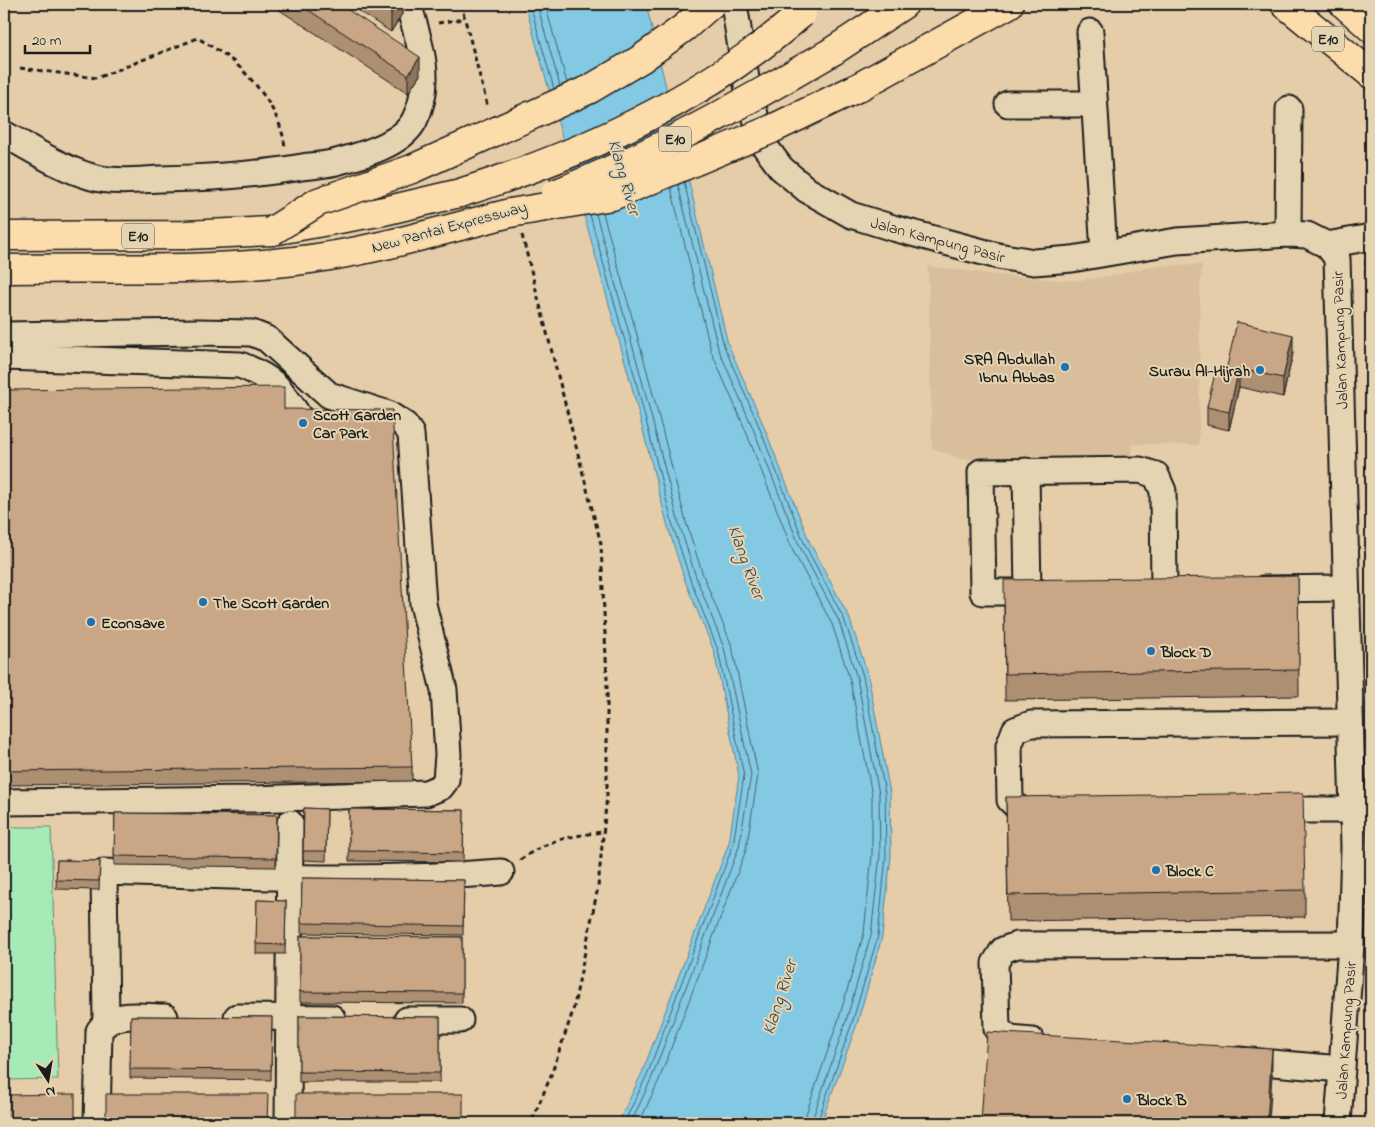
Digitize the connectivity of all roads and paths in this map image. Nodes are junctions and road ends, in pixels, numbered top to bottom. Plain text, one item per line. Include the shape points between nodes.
1 (408, 4) edge
2 (461, 4) edge
3 (710, 4) edge
4 (734, 4) edge
5 (904, 4) edge
6 (1009, 4) edge
7 (1286, 4) edge
8 (1344, 4) edge
9 (806, 8) edge
10 (1371, 28) edge
11 (1090, 32) dead end
12 (399, 44) edge
13 (422, 60) junction
14 (20, 68) dead end
15 (1371, 74) edge
16 (1008, 104) dead end
17 (1094, 104) junction
18 (1289, 109) dead end
19 (489, 112) dead end
20 (4, 134) edge
21 (285, 170) junction
22 (516, 223) junction
23 (272, 231) junction
24 (1288, 234) junction
25 (4, 236) edge
26 (1371, 236) edge
27 (1327, 245) junction
28 (1104, 252) junction
29 (4, 268) edge
30 (4, 335) edge
31 (4, 357) edge
32 (303, 423) edge
33 (1026, 471) junction
34 (1346, 588) junction
35 (1240, 589) edge
36 (1164, 590) edge
37 (1057, 591) edge
38 (1028, 592) junction
39 (1350, 722) junction
40 (298, 782) edge
41 (4, 789) edge
42 (4, 802) edge
43 (1353, 810) junction
44 (1246, 811) edge
45 (1061, 812) edge
46 (290, 823) dead end
47 (602, 832) junction
48 (501, 872) joint
49 (290, 878) junction
50 (1351, 944) junction
51 (289, 1018) junction
52 (355, 1019) edge
53 (384, 1019) edge
54 (460, 1020) dead end
55 (106, 1021) junction
56 (1059, 1044) edge
57 (1214, 1058) edge
58 (1341, 1069) junction
59 (97, 1123) edge
60 (288, 1123) edge
61 (531, 1123) edge
62 (1338, 1123) edge

1 - 13 street
2 - 19 path
3 - 23 highway, bridge via 685,28 590,89 412,169 318,202
4 - 28 street, Jalan Kampung Pasir via 747,85 763,144 782,168 808,190 852,215 998,256 1034,262
5 - 22 highway, New Pantai Expressway / E10, bridge via 833,51 737,107
6 - 22 highway, bridge via 857,88 772,129 612,196
7 - 15 highway, E10
8 - 10 highway, E10
9 - 23 highway, New Pantai Expressway / E10, bridge via 779,33 725,73 658,112 524,173 384,212
11 - 17 street
12 - 13 street
13 - 21 street via 426,80 422,102 414,123 398,138 338,162
14 - 21 path via 96,78 198,38 234,62 263,95 284,134
16 - 17 street
17 - 28 street
18 - 24 street
20 - 21 street via 60,165 93,177 124,180 200,178
22 - 29 highway, New Pantai Expressway / E10 via 296,261 236,266
22 - 47 path via 601,544 607,680 607,795
23 - 25 highway, New Pantai Expressway / E10
24 - 27 street, Jalan Kampung Pasir via 1307,235
24 - 28 street, Jalan Kampung Pasir via 1177,241
26 - 27 street
27 - 34 street, Jalan Kampung Pasir via 1337,258 1339,277
30 - 42 street via 252,333 267,339 329,395 388,414 405,425 411,434 423,604 444,690 448,755 446,780 441,787 426,793
31 - 32 street via 240,365 264,374 279,387
33 - 36 street via 1140,470 1156,475 1163,491
33 - 38 street
33 - 38 street via 981,472 983,592
34 - 35 street
34 - 39 street, Jalan Kampung Pasir
37 - 38 street
39 - 43 street, Jalan Kampung Pasir
39 - 45 street via 1031,724 1015,730 1009,746 1010,800 1022,812
40 - 41 street via 225,789
43 - 44 street
43 - 50 street, Jalan Kampung Pasir
46 - 49 street
47 - 48 path via 563,837 541,845
47 - 61 path via 598,887 573,1011
48 - 49 street
49 - 51 street
49 - 55 street via 104,872
50 - 56 street via 1017,945 1003,950 995,963 997,1029 1010,1040
50 - 58 street, Jalan Kampung Pasir
51 - 52 street
51 - 55 street via 120,1017
51 - 60 street
53 - 54 street
55 - 59 street via 97,1039
57 - 58 street
58 - 62 street, Jalan Kampung Pasir

